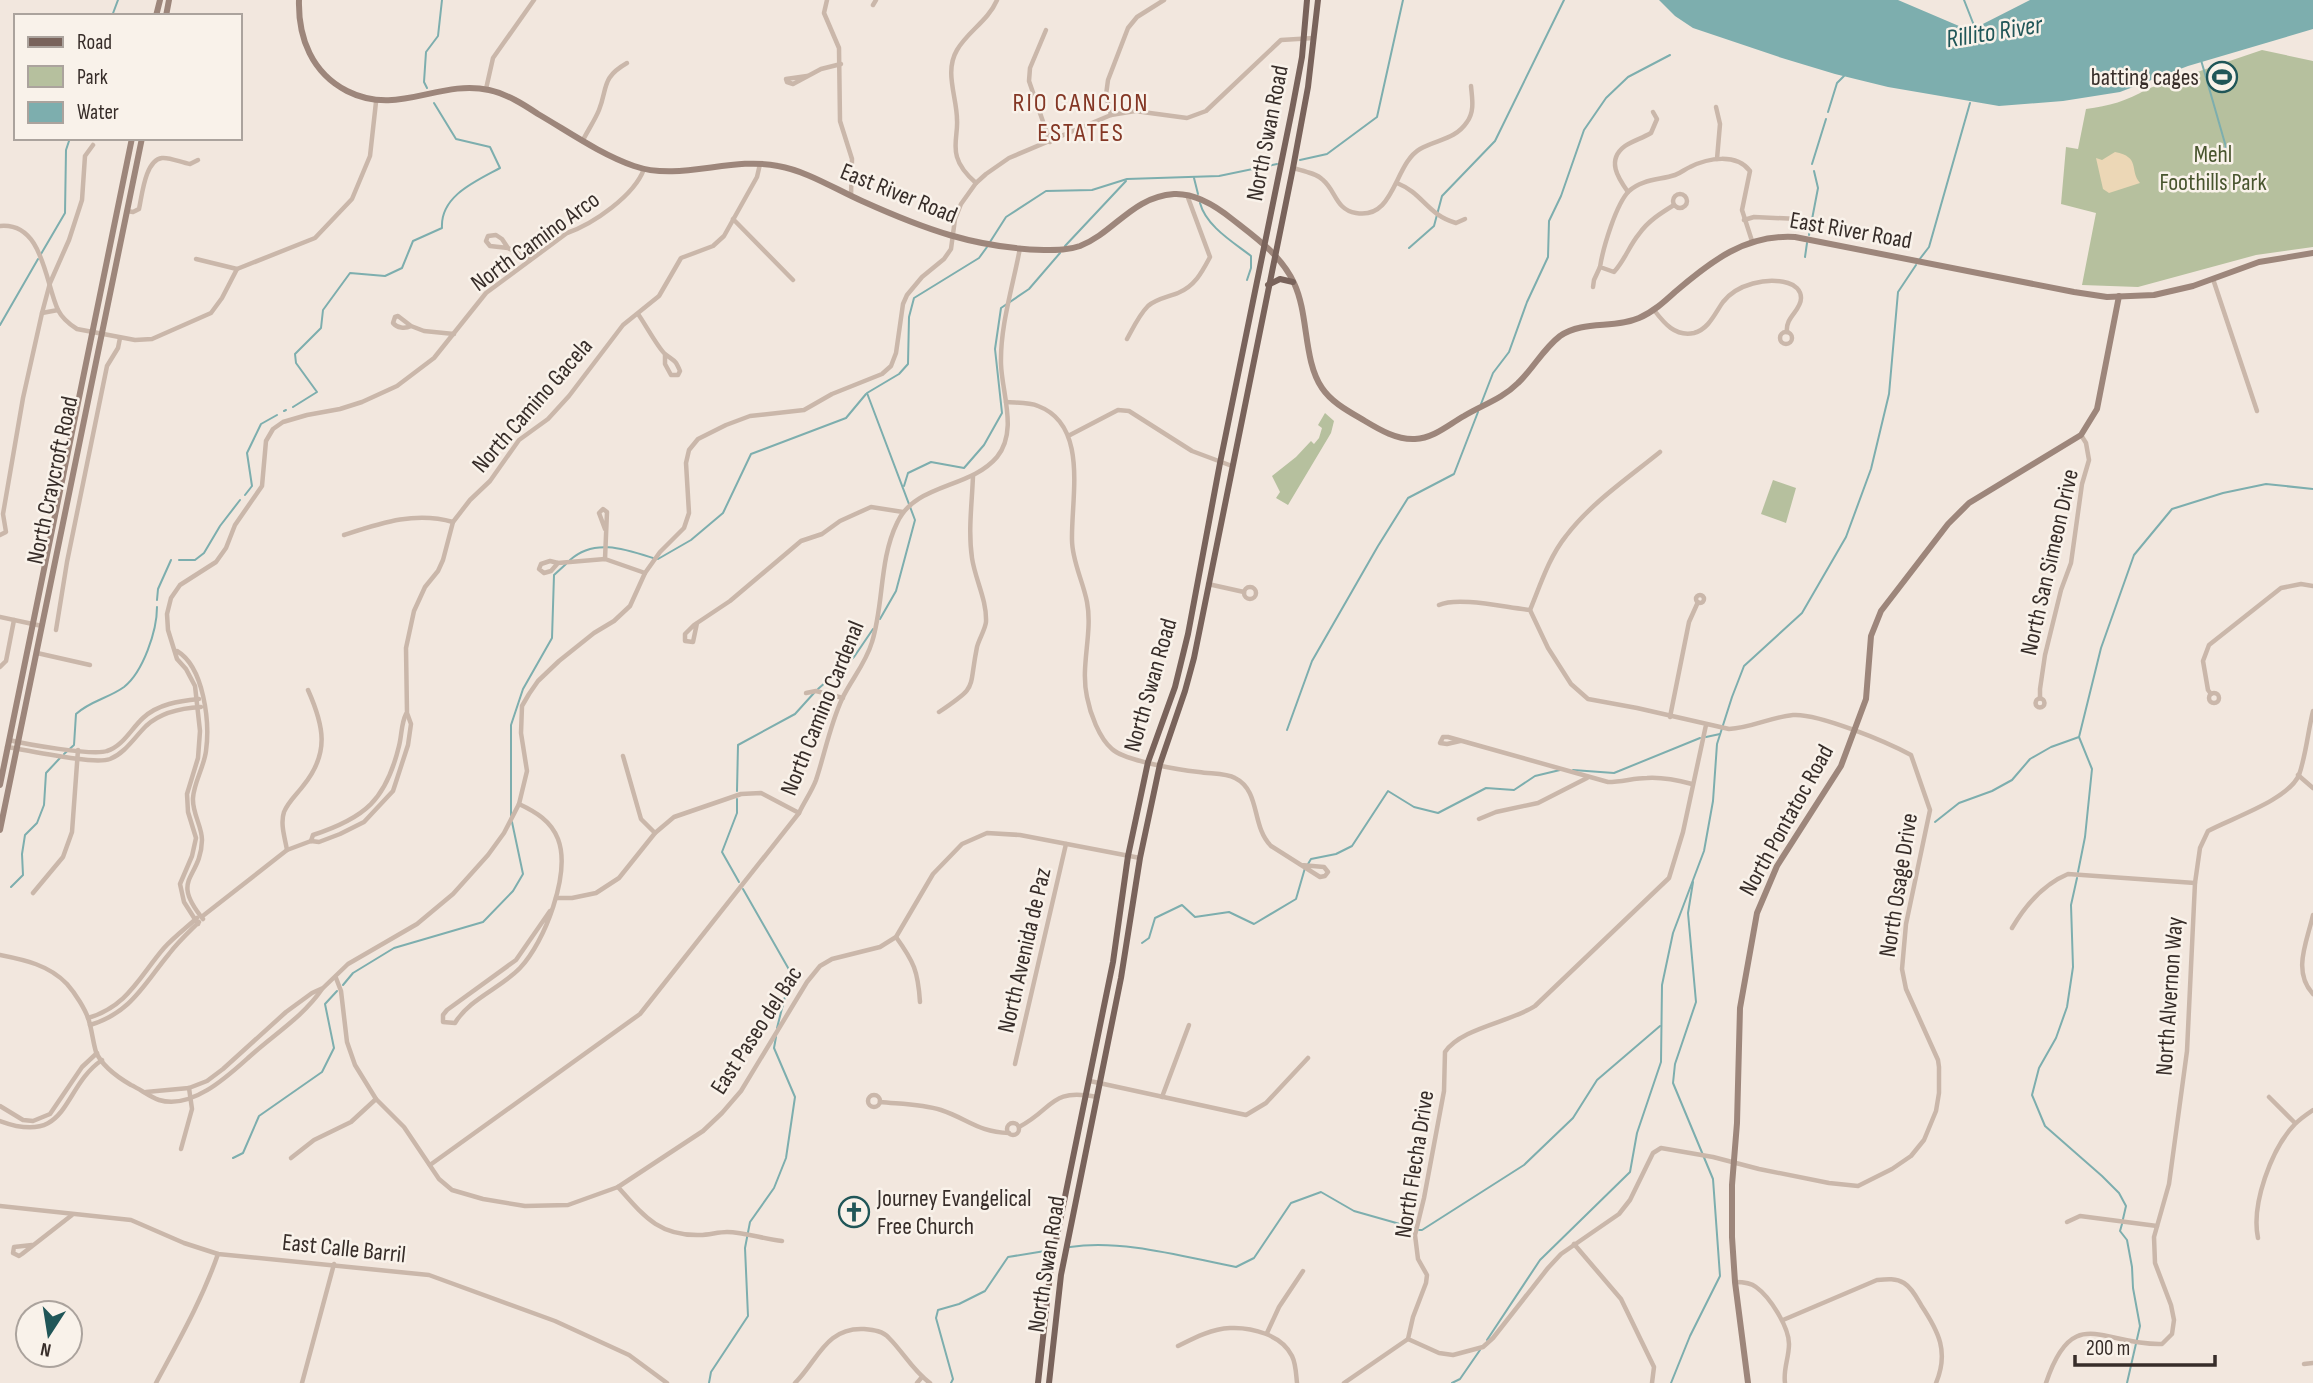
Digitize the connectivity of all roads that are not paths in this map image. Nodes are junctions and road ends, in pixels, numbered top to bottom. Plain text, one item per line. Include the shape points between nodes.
1 (299, 0) edge
2 (534, 0) edge
3 (827, 0) edge
4 (997, 0) edge
5 (1164, 0) edge
6 (1307, 0) edge
7 (1318, 0) edge
8 (1046, 30) dead end
9 (1304, 37) junction
10 (1315, 38) junction
11 (627, 63) dead end
12 (841, 64) junction
13 (807, 76) dead end
14 (1471, 86) dead end
15 (486, 89) junction
16 (376, 102) junction
17 (1716, 107) dead end
18 (1653, 112) dead end
19 (1111, 115) junction
20 (132, 140) edge
21 (142, 140) edge
22 (583, 140) junction
23 (1050, 142) junction
24 (93, 145) dead end
25 (1717, 159) junction
26 (198, 160) dead end
27 (760, 164) junction
28 (1293, 168) junction
29 (644, 169) junction
30 (976, 183) junction
31 (1396, 183) junction
32 (1628, 192) junction
33 (1186, 194) junction
34 (851, 196) junction
35 (1674, 205) dead end
36 (127, 211) junction
37 (733, 219) junction
38 (1465, 219) dead end
39 (1798, 219) dead end
40 (1744, 220) junction
41 (0, 226) edge
42 (952, 237) junction
43 (1752, 241) junction
44 (1265, 245) junction
45 (508, 248) junction
46 (1020, 248) junction
47 (2313, 253) edge
48 (1275, 256) junction
49 (196, 259) dead end
50 (530, 260) junction
51 (1600, 267) junction
52 (237, 269) junction
53 (2213, 279) junction
54 (793, 280) dead end
55 (1293, 282) junction
56 (50, 283) junction
57 (1268, 285) junction
58 (1593, 287) dead end
59 (2119, 296) junction
60 (58, 310) junction
61 (1654, 310) junction
62 (42, 313) junction
63 (638, 314) junction
64 (411, 326) dead end
65 (94, 332) junction
66 (1787, 332) dead end
67 (103, 334) junction
68 (454, 334) junction
69 (120, 338) junction
70 (1127, 339) dead end
71 (665, 354) junction
72 (1006, 402) junction
73 (2257, 411) dead end
74 (1069, 435) junction
75 (2081, 435) junction
76 (1660, 452) dead end
77 (1220, 463) junction
78 (1232, 466) junction
79 (973, 476) junction
80 (903, 512) junction
81 (1, 516) edge
82 (453, 522) junction
83 (605, 529) dead end
84 (0, 535) edge
85 (344, 536) dead end
86 (605, 559) junction
87 (558, 563) dead end
88 (645, 573) junction
89 (1208, 584) junction
90 (2313, 586) edge
91 (1244, 592) dead end
92 (1698, 602) dead end
93 (1439, 605) dead end
94 (1530, 610) junction
95 (0, 617) edge
96 (14, 620) junction
97 (697, 623) dead end
98 (33, 624) junction
99 (42, 626) junction
100 (56, 630) dead end
101 (37, 653) junction
102 (90, 665) dead end
103 (0, 667) edge
104 (308, 690) dead end
105 (806, 693) dead end
106 (2211, 694) dead end
107 (843, 698) junction
108 (2040, 698) dead end
109 (200, 699) junction
110 (201, 706) junction
111 (2313, 711) edge
112 (939, 712) dead end
113 (1670, 717) junction
114 (1706, 725) junction
115 (1855, 732) junction
116 (1460, 741) dead end
117 (8, 743) junction
118 (18, 746) junction
119 (78, 750) junction
120 (623, 756) dead end
121 (78, 758) junction
122 (1148, 762) junction
123 (1160, 764) junction
124 (2298, 775) junction
125 (1588, 778) junction
126 (1692, 784) junction
127 (0, 785) edge
128 (2313, 788) edge
129 (519, 804) junction
130 (799, 813) junction
131 (1479, 820) dead end
132 (1, 825) edge
133 (655, 833) junction
134 (1066, 844) junction
135 (287, 850) junction
136 (1128, 856) junction
137 (1140, 858) junction
138 (1301, 865) junction
139 (2195, 883) junction
140 (33, 893) dead end
141 (556, 898) junction
142 (550, 911) junction
143 (2313, 915) edge
144 (202, 917) junction
145 (196, 922) junction
146 (2012, 928) dead end
147 (896, 937) junction
148 (0, 955) edge
149 (146, 972) junction
150 (336, 977) junction
151 (150, 978) junction
152 (323, 988) junction
153 (2313, 993) edge
154 (920, 1002) dead end
155 (88, 1018) junction
156 (90, 1025) junction
157 (1189, 1025) dead end
158 (97, 1053) junction
159 (1308, 1058) dead end
160 (102, 1060) junction
161 (1015, 1064) dead end
162 (1090, 1081) junction
163 (1100, 1083) junction
164 (189, 1088) junction
165 (146, 1092) junction
166 (1087, 1095) junction
167 (1097, 1097) junction
168 (1162, 1097) junction
169 (2269, 1097) dead end
170 (191, 1098) junction
171 (376, 1100) junction
172 (880, 1102) dead end
173 (0, 1106) edge
174 (2313, 1110) edge
175 (0, 1121) edge
176 (2295, 1123) junction
177 (1019, 1127) junction
178 (1008, 1131) junction
179 (181, 1149) dead end
180 (291, 1158) dead end
181 (1733, 1163) junction
182 (430, 1165) junction
183 (618, 1187) junction
184 (0, 1206) edge
185 (73, 1214) junction
186 (2067, 1222) dead end
187 (2157, 1226) junction
188 (2258, 1238) dead end
189 (782, 1241) dead end
190 (1574, 1244) junction
191 (32, 1245) dead end
192 (218, 1254) junction
193 (334, 1264) junction
194 (1303, 1271) dead end
195 (1735, 1282) junction
196 (1783, 1320) junction
197 (1267, 1333) junction
198 (1408, 1339) junction
199 (1178, 1346) dead end
200 (2313, 1363) edge
201 (2304, 1364) dead end
202 (922, 1377) junction
203 (156, 1383) edge
204 (302, 1383) edge
205 (667, 1383) edge
206 (795, 1383) edge
207 (917, 1383) edge
208 (930, 1383) edge
209 (1038, 1383) edge
210 (1049, 1383) edge
211 (1297, 1383) edge
212 (1344, 1383) edge
213 (1652, 1383) edge
214 (1748, 1383) edge
215 (1785, 1383) edge
216 (1936, 1383) edge
217 (2046, 1383) edge

1 - 16 street via 301,29 313,62 338,86
2 - 15 street via 493,58
3 - 12 street via 824,13
4 - 30 street via 960,46 952,64 957,155
5 - 19 street via 1128,28 1108,79
6 - 9 main road, North Swan Road
7 - 10 main road, North Swan Road
8 - 23 street via 1029,80
9 - 10 street
9 - 19 street via 1281,40 1206,111 1187,118 1135,111
9 - 44 main road, North Swan Road
10 - 28 main road, North Swan Road
11 - 22 street via 604,86 599,113
12 - 13 street
12 - 34 street via 839,121 852,159
14 - 31 street via 1468,121 1450,138 1412,155
15 - 16 street, East River Road
15 - 22 street, East River Road via 513,99
16 - 52 street via 370,156 352,199 315,237
17 - 25 street via 1720,124
18 - 32 street via 1657,119 1651,133 1617,155 1614,166
19 - 23 street
20 - 65 street, North Craycroft Road
21 - 36 street, North Craycroft Road
22 - 29 street, East River Road
23 - 30 street via 1000,162
24 - 56 street via 85,156 82,200
25 - 32 street via 1641,183
25 - 40 street via 1737,160 1750,171 1742,199
26 - 36 street via 192,164 156,161 144,181 139,209
27 - 29 street, East River Road
27 - 34 street, East River Road via 783,167
27 - 37 street, North Camino Gacela
28 - 31 street via 1321,177 1336,201 1355,214 1375,211
28 - 48 main road, North Swan Road
29 - 50 street, North Camino Arco via 637,182 605,212
30 - 42 street via 957,211
31 - 38 street via 1410,189 1435,215 1455,223
32 - 51 street
33 - 44 street, East River Road via 1223,212
33 - 46 street, East River Road via 1152,199 1074,248
33 - 70 street via 1210,257 1200,276 1182,292 1150,304
34 - 42 street, East River Road
35 - 51 street via 1638,234 1614,272
36 - 67 street, North Craycroft Road
37 - 54 street
37 - 63 street, North Camino Gacela via 713,246 681,258 659,296
39 - 40 street via 1754,216
40 - 43 street
41 - 56 street via 11,226 36,245
42 - 46 street, East River Road
42 - 88 street via 944,259 907,295 897,354 882,374 804,410 750,416 698,439 686,463 689,513 684,528
43 - 59 street, East River Road via 1795,237 2074,292
43 - 61 street, East River Road via 1713,261
44 - 48 street, East River Road
44 - 77 main road, North Swan Road
45 - 45 street via 496,235 488,236 487,244
45 - 50 street
46 - 72 street via 1002,342
47 - 53 street, East River Road via 2259,262
48 - 55 street, East River Road
48 - 57 main road, North Swan Road
49 - 52 street
50 - 68 street, North Camino Arco via 486,293
51 - 58 street
52 - 69 street via 211,313 152,339
53 - 59 street, East River Road via 2154,295
53 - 73 street
55 - 57 main road via 1280,279
55 - 61 street, East River Road via 1321,387 1352,414 1409,439 1432,435 1504,395 1568,331 1628,322
56 - 60 street
56 - 62 street
57 - 78 main road, North Swan Road
59 - 75 street, North Pontatoc Road via 2097,408
60 - 62 street
60 - 65 street via 77,329
61 - 66 street via 1670,328 1692,333 1706,327 1726,299 1744,287 1777,281 1793,284 1802,296 1787,321
62 - 81 street
63 - 71 street
63 - 82 street, North Camino Gacela via 623,325 548,419 519,440 491,481
64 - 68 street
65 - 67 street
65 - 98 street, North Craycroft Road
67 - 69 street
67 - 99 street, North Craycroft Road
68 - 109 street, North Camino Arco via 434,358 397,386 272,429 261,486 226,548 171,598 168,630 176,651 192,665 201,685
69 - 100 street, North Craycroft Road via 107,366
71 - 71 street via 671,375 678,375 678,366
72 - 74 street via 1037,405 1051,413
72 - 79 street via 1008,424 999,455
74 - 77 street via 1118,410 1129,411
74 - 122 street via 1075,489 1072,542 1087,602 1087,696 1112,750
75 - 108 street, North San Simeon Drive via 2090,460 2082,484 2071,563 2045,654
75 - 115 street, North Pontatoc Road via 1969,503 1889,598 1872,631 1866,699
76 - 94 street via 1591,509 1565,537
77 - 78 street
77 - 122 main road, North Swan Road via 1188,634
78 - 89 main road, North Swan Road
79 - 80 street via 928,494
79 - 112 street via 972,558 986,624 971,688
80 - 97 street via 872,507 802,541
80 - 107 street, North Camino Cardenal via 887,552 873,641
81 - 84 street via 6,532
82 - 85 street via 434,517 400,518
82 - 135 street, North Camino Gacela via 443,560 414,611 406,649 411,724 393,792 350,831
83 - 86 street
86 - 87 street
86 - 88 street
88 - 129 street via 630,606 559,661 538,681 522,706 527,771
89 - 91 street
89 - 123 main road, North Swan Road via 1188,678
90 - 106 street via 2281,588 2209,645 2203,661
92 - 113 street via 1689,622
93 - 94 street via 1460,601
94 - 113 street via 1548,649 1571,684 1588,699
95 - 96 street
96 - 98 street
96 - 103 street via 6,661
98 - 99 street
98 - 117 street, North Craycroft Road
99 - 101 street, North Craycroft Road
101 - 102 street
101 - 118 street, North Craycroft Road
104 - 135 street via 320,717 322,741 314,771 284,813
105 - 107 street
107 - 130 street, North Camino Cardenal via 815,782
109 - 110 street, North Camino Arco
109 - 119 street via 153,711 108,751
110 - 121 street via 157,718 111,759
110 - 144 street, North Camino Arco via 206,749 192,797 202,839 186,886 189,900
110 - 145 street, North Camino Arco via 200,747 187,794 196,838 180,884
111 - 124 street
113 - 114 street
114 - 115 street via 1743,728 1796,715
114 - 126 street, North Flecha Drive
115 - 181 street, North Pontatoc Road via 1832,783 1769,882 1757,913 1740,1008
115 - 181 street, North Osage Drive via 1911,755 1930,810 1906,924 1902,969 1906,989 1938,1060 1936,1111 1929,1131 1911,1156 1858,1186
116 - 125 street
117 - 118 street
117 - 127 street, North Craycroft Road
118 - 119 street
118 - 121 street
118 - 132 street, North Craycroft Road
119 - 121 street
120 - 133 street via 641,819
121 - 140 street via 72,832 63,858
122 - 123 street
122 - 136 main road, North Swan Road
123 - 137 main road, North Swan Road
123 - 138 street via 1234,777 1247,786 1264,839
124 - 128 street
124 - 139 street, North Alvernon Way via 2286,792 2208,831 2200,848
125 - 126 street via 1608,782 1670,779
125 - 131 street via 1538,803
126 - 198 street, North Flecha Drive via 1669,878 1535,1006 1483,1027 1445,1052 1444,1091 1415,1235 1426,1283
129 - 141 street via 546,820 557,837 562,855
129 - 150 street via 488,855 453,894 417,924 348,964
130 - 133 street via 761,793 741,794 674,817
130 - 182 street, North Camino Cardenal via 640,1014
133 - 141 street via 619,878 596,893
134 - 136 street
134 - 147 street via 987,833 962,844 933,874
134 - 161 street, North Avenida de Paz
135 - 144 street, North Camino Gacela
136 - 137 street
136 - 162 main road, North Swan Road
137 - 163 main road, North Swan Road
138 - 138 street via 1324,867 1328,872 1320,877
139 - 146 street via 2068,874 2038,894
139 - 187 street, North Alvernon Way via 2186,1051 2169,1184
141 - 142 street
142 - 142 street via 516,960 447,1010 443,1022 455,1023 522,966 540,941
143 - 153 street via 2301,971
144 - 145 street, North Camino Gacela
145 - 149 street, North Camino Gacela via 166,946
145 - 151 street, North Camino Gacela
147 - 154 street via 919,976
147 - 183 street, East Paseo del Bac via 880,947 820,966 741,1091 722,1113 703,1131
148 - 155 street via 42,965 58,975
149 - 151 street
149 - 155 street, North Camino Gacela via 117,1005
150 - 152 street
150 - 171 street, East Paseo del Bac via 347,1042
151 - 156 street, North Camino Gacela via 121,1011
152 - 164 street via 286,1012 223,1069
152 - 170 street via 230,1075
155 - 156 street
156 - 158 street
157 - 168 street
158 - 160 street
158 - 173 street via 50,1114 23,1120
159 - 168 street via 1266,1103 1247,1115
160 - 165 street
160 - 175 street via 84,1077 58,1118 22,1128
162 - 163 street
162 - 166 main road, North Swan Road
163 - 167 main road, North Swan Road
163 - 168 street
164 - 165 street
164 - 170 street
165 - 170 street via 159,1100
166 - 167 street
166 - 177 street via 1062,1095
166 - 209 main road, North Swan Road via 1051,1265
167 - 210 main road, North Swan Road via 1061,1275
169 - 176 street
170 - 179 street
171 - 180 street via 351,1122 314,1140
171 - 182 street, East Paseo del Bac via 404,1127
172 - 178 street via 938,1109 987,1130
174 - 176 street
176 - 188 street via 2271,1162 2262,1188 2255,1223
177 - 178 street via 1017,1134
177 - 178 street via 1012,1123
181 - 190 street via 1661,1148 1653,1153 1619,1214
181 - 195 street, North Pontatoc Road
182 - 183 street, East Paseo del Bac via 439,1180 453,1190 525,1206 568,1205
183 - 189 street via 649,1222 663,1228 683,1234 729,1232
184 - 185 street, East Calle Barril
185 - 191 street
185 - 192 street, East Calle Barril via 131,1220
186 - 187 street via 2080,1216
187 - 217 street, North Alvernon Way via 2155,1263 2171,1305 2172,1334 2162,1344 2148,1345 2091,1334 2073,1337 2056,1357
190 - 198 street via 1548,1268 1483,1347 1453,1355
190 - 213 street via 1621,1299 1654,1367
192 - 193 street, East Calle Barril
192 - 203 street via 194,1316
193 - 204 street
193 - 205 street, East Calle Barril via 429,1275 555,1321 629,1354
194 - 197 street
195 - 196 street via 1756,1287
195 - 214 street, North Pontatoc Road
196 - 215 street via 1789,1343
196 - 216 street via 1877,1280 1903,1282 1942,1344
197 - 199 street via 1231,1328
197 - 211 street via 1292,1355
198 - 212 street
200 - 201 street
202 - 206 street via 886,1335 855,1329 835,1334
202 - 207 street
202 - 208 street

